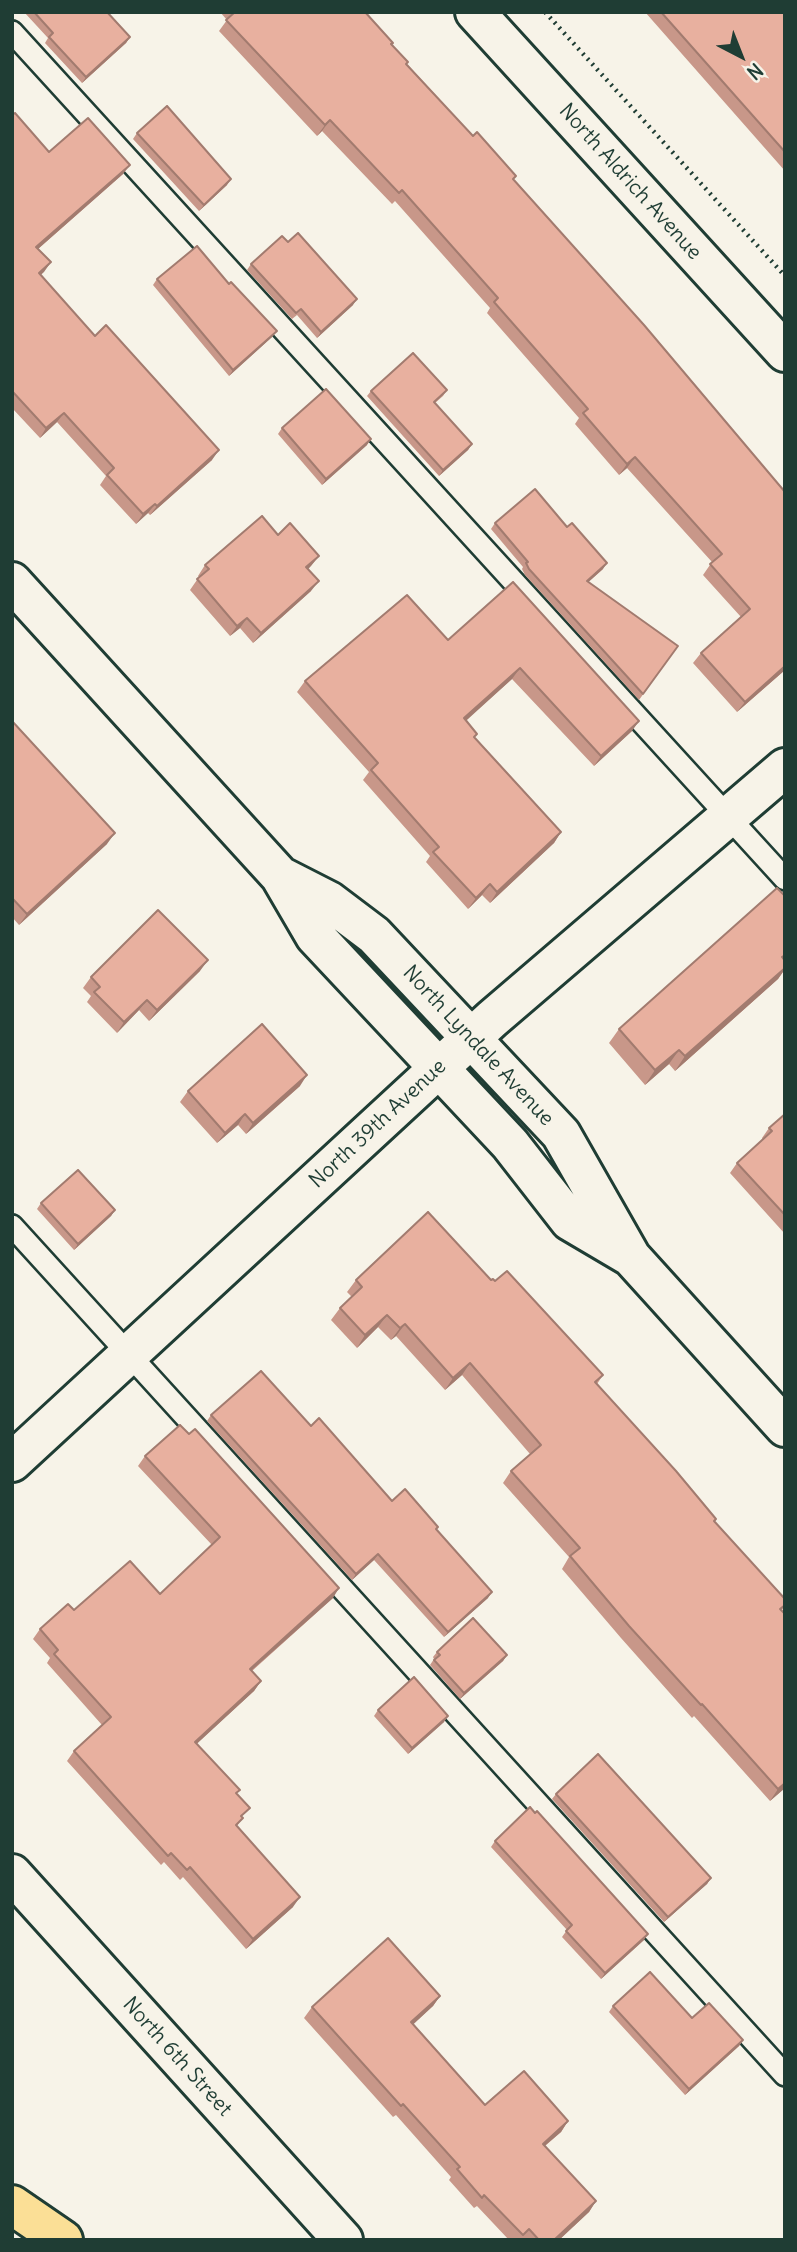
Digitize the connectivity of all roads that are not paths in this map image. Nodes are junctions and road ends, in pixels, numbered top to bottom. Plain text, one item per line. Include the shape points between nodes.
1 (475, 12) edge
2 (12, 32) edge
3 (785, 352) edge
4 (12, 582) edge
5 (785, 768) edge
6 (729, 818) junction
7 (280, 876) junction
8 (785, 879) edge
9 (471, 1039) junction
10 (438, 1068) junction
11 (12, 1226) edge
12 (631, 1257) junction
13 (129, 1355) junction
14 (785, 1427) edge
15 (12, 1462) edge
16 (12, 1874) edge
17 (785, 2075) edge
18 (12, 2205) edge
19 (63, 2240) edge
20 (343, 2240) edge

1 - 3 street, North Aldrich Avenue
2 - 6 lane
4 - 7 street, North Lyndale Avenue
5 - 6 street, North 39th Avenue
6 - 8 lane
6 - 9 street, North 39th Avenue
7 - 9 street, North Lyndale Avenue via 329,901 374,935
7 - 10 street, North Lyndale Avenue via 315,936
9 - 10 street, North 39th Avenue
9 - 12 street, North Lyndale Avenue via 561,1134
10 - 12 street, North Lyndale Avenue via 510,1144 570,1221
10 - 13 street, North 39th Avenue
11 - 13 lane
12 - 14 street, North Lyndale Avenue
13 - 15 street, North 39th Avenue
13 - 17 lane
16 - 20 street, North 6th Street
18 - 19 highway

